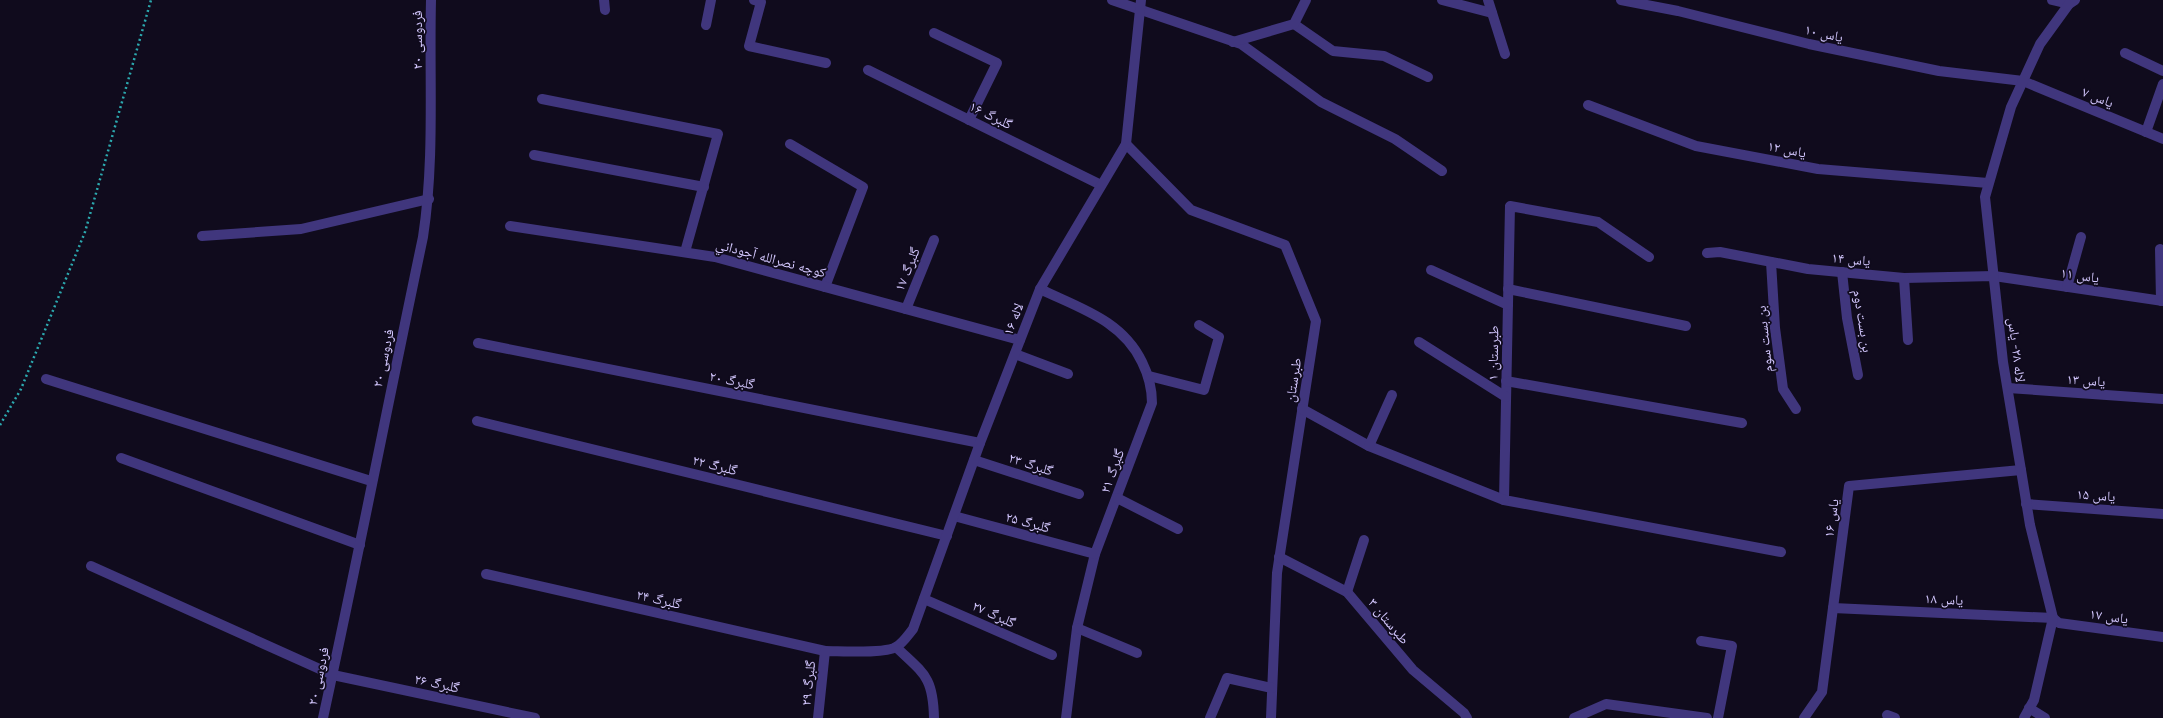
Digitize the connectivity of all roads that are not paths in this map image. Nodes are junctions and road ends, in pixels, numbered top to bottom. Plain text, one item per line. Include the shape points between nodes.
1 (431, 0) edge
2 (711, 0) edge
3 (754, 0) edge
4 (1112, 0) edge
5 (1306, 0) edge
6 (1442, 0) edge
7 (1488, 0) edge
8 (1621, 0) edge
9 (2052, 0) edge
10 (2072, 2) edge
11 (1141, 4) edge
12 (1492, 13) junction
13 (1294, 24) junction
14 (706, 25) dead end
15 (934, 33) dead end
16 (1234, 42) junction
17 (1505, 54) dead end
18 (2125, 54) dead end
19 (826, 63) dead end
20 (868, 70) dead end
21 (2163, 71) edge
22 (1428, 77) dead end
23 (2023, 80) junction
24 (2163, 84) edge
25 (542, 99) dead end
26 (1588, 105) dead end
27 (969, 120) junction
28 (2146, 132) junction
29 (2163, 139) edge
30 (790, 144) dead end
31 (1126, 144) junction
32 (534, 155) dead end
33 (1442, 171) dead end
34 (1988, 183) junction
35 (1101, 185) junction
36 (704, 187) junction
37 (429, 198) junction
38 (510, 226) dead end
39 (202, 236) dead end
40 (2081, 237) dead end
41 (934, 240) dead end
42 (2160, 249) dead end
43 (685, 252) junction
44 (1707, 253) dead end
45 (1649, 257) dead end
46 (1771, 262) junction
47 (1432, 270) dead end
48 (1842, 272) junction
49 (1994, 276) junction
50 (1904, 278) junction
51 (825, 287) junction
52 (2068, 288) junction
53 (1040, 289) junction
54 (1508, 289) junction
55 (2162, 301) edge
56 (1508, 305) junction
57 (906, 309) junction
58 (1199, 325) dead end
59 (1686, 326) dead end
60 (1020, 340) junction
61 (1908, 340) dead end
62 (1419, 342) dead end
63 (478, 344) dead end
64 (1015, 354) junction
65 (1068, 374) dead end
66 (1858, 375) dead end
67 (1149, 376) junction
68 (46, 380) dead end
69 (1506, 381) junction
70 (2008, 388) junction
71 (1392, 395) dead end
72 (1506, 397) junction
73 (2163, 399) edge
74 (1302, 409) junction
75 (1796, 410) dead end
76 (477, 421) dead end
77 (1742, 423) dead end
78 (980, 444) junction
79 (1369, 446) junction
80 (121, 458) dead end
81 (974, 460) junction
82 (2021, 470) junction
83 (371, 481) junction
84 (1079, 494) dead end
85 (1117, 498) junction
86 (1504, 500) junction
87 (2026, 504) junction
88 (2163, 514) edge
89 (954, 516) junction
90 (1178, 529) dead end
91 (947, 536) junction
92 (1364, 540) dead end
93 (360, 545) junction
94 (1782, 552) dead end
95 (1095, 554) junction
96 (1279, 557) junction
97 (91, 566) dead end
98 (486, 574) dead end
99 (1347, 592) junction
100 (924, 598) junction
101 (1833, 608) junction
102 (2053, 618) junction
103 (1077, 628) junction
104 (2163, 637) edge
105 (1700, 641) dead end
106 (896, 647) junction
107 (825, 651) junction
108 (1137, 653) dead end
109 (1052, 655) dead end
110 (333, 675) junction
111 (1272, 688) junction
112 (2030, 708) junction
113 (323, 718) edge
114 (536, 718) edge
115 (818, 718) edge
116 (934, 718) edge
117 (1066, 718) edge
118 (1210, 718) edge
119 (1271, 718) edge
120 (1467, 718) edge
121 (1574, 718) edge
122 (1707, 718) edge
123 (1718, 718) edge
124 (1804, 718) edge
125 (2024, 718) edge
126 (2045, 718) edge

1 - 37 street, فردوسی ۲۰ via 432,113
2 - 14 street
3 - 19 street via 761,2 750,46
4 - 11 street
5 - 13 street
6 - 12 street
7 - 12 street
8 - 23 street, یاس ۱۰ via 1678,11 1809,44 1932,69
9 - 10 street
10 - 23 street, لاله ۲۸- یاس via 2040,44
11 - 16 street
11 - 31 street, لاله ۱۶
12 - 17 street
13 - 16 street
13 - 22 street via 1334,51 1384,56
15 - 27 street via 997,62
16 - 33 street via 1241,44 1321,102 1395,139
18 - 21 street
20 - 27 street, گلبرگ ۱۶
23 - 28 street, یاس ۷
23 - 34 street, لاله ۲۸- یاس via 2011,107
24 - 28 street
25 - 36 street via 718,134
26 - 34 street, یاس ۱۲ via 1696,146 1818,169
27 - 35 street, گلبرگ ۱۶
28 - 29 street, یاس ۷
30 - 51 street via 863,187
31 - 35 street, لاله ۱۶
31 - 74 street, طبرستان via 1191,210 1286,244 1316,321
32 - 36 street
34 - 49 street, لاله ۲۸- یاس via 1985,197
35 - 53 street, لاله ۱۶
36 - 43 street
37 - 39 street via 301,229
37 - 83 street, فردوسی ۲۰
38 - 43 street, كوچه نصرالله آجوداني
40 - 52 street
41 - 57 street, گلبرگ ۱۷
42 - 55 street
43 - 51 street, كوچه نصرالله آجوداني via 715,257
44 - 46 street, یاس ۱۴ via 1720,252
45 - 54 street, طبرستان ۱ via 1598,222 1510,206
46 - 48 street, یاس ۱۴
46 - 75 street, بن بست سوم via 1775,328 1784,389
47 - 56 street
48 - 50 street, یاس ۱۴
48 - 66 street, بن بست دوم via 1847,318
49 - 50 street, یاس ۱۴
49 - 52 street, یاس ۱۱
49 - 70 street, لاله ۲۸- یاس
50 - 61 street
51 - 57 street, كوچه نصرالله آجوداني
52 - 55 street, یاس ۱۱
53 - 60 street, لاله ۱۶
53 - 67 street, گلبرگ ۲۱ via 1107,321 1120,330 1137,351
54 - 56 street, طبرستان ۱
54 - 59 street
56 - 69 street, طبرستان ۱
57 - 60 street, كوچه نصرالله آجوداني
58 - 67 street via 1219,337 1204,390
60 - 64 street, لاله ۱۶
62 - 72 street
63 - 78 street, گلبرگ ۲۰
64 - 65 street
64 - 78 street, لاله ۱۶
67 - 85 street, گلبرگ ۲۱ via 1152,403
68 - 83 street
69 - 72 street, طبرستان ۱
69 - 77 street
70 - 73 street, یاس ۱۳
70 - 82 street, لاله ۲۸- یاس
71 - 79 street
72 - 86 street, طبرستان ۱
74 - 79 street
74 - 96 street, طبرستان
76 - 91 street, گلبرگ ۲۲
78 - 81 street, لاله ۱۶
79 - 86 street
80 - 93 street
81 - 84 street, گلبرگ ۲۳
81 - 89 street, لاله ۱۶
82 - 87 street, لاله ۲۸- یاس
82 - 101 street, یاس ۱۶ via 1849,486
83 - 93 street, فردوسی ۲۰
85 - 90 street
85 - 95 street, گلبرگ ۲۱
86 - 94 street
87 - 88 street, یاس ۱۵
87 - 102 street, لاله ۲۸- یاس
89 - 91 street, لاله ۱۶
89 - 95 street, گلبرگ ۲۵
91 - 100 street, لاله ۱۶
92 - 99 street
93 - 110 street, فردوسی ۲۰
95 - 103 street, گلبرگ ۲۱
96 - 99 street, طبرستان ۳
96 - 111 street, طبرستان
97 - 110 street, گلبرگ ۲۶
98 - 107 street, گلبرگ ۲۴
99 - 120 street, طبرستان ۳ via 1412,670
100 - 106 street, لاله ۱۶ via 913,629
100 - 109 street, گلبرگ ۲۷
101 - 102 street, یاس ۱۸
101 - 124 street, یاس ۱۶ via 1822,692
102 - 104 street, یاس ۱۷ via 2059,623
102 - 112 street, لاله ۲۸- یاس
103 - 108 street
103 - 117 street, گلبرگ ۲۱
105 - 123 street via 1732,646
106 - 107 street, گلبرگ ۲۹ via 885,650
106 - 116 street via 930,683
107 - 115 street, گلبرگ ۲۹
110 - 113 street, فردوسی ۲۰
110 - 114 street, گلبرگ ۲۶
111 - 118 street via 1227,678
111 - 119 street, طبرستان
112 - 125 street, لاله ۲۸- یاس
112 - 126 street
121 - 122 street via 1606,704

